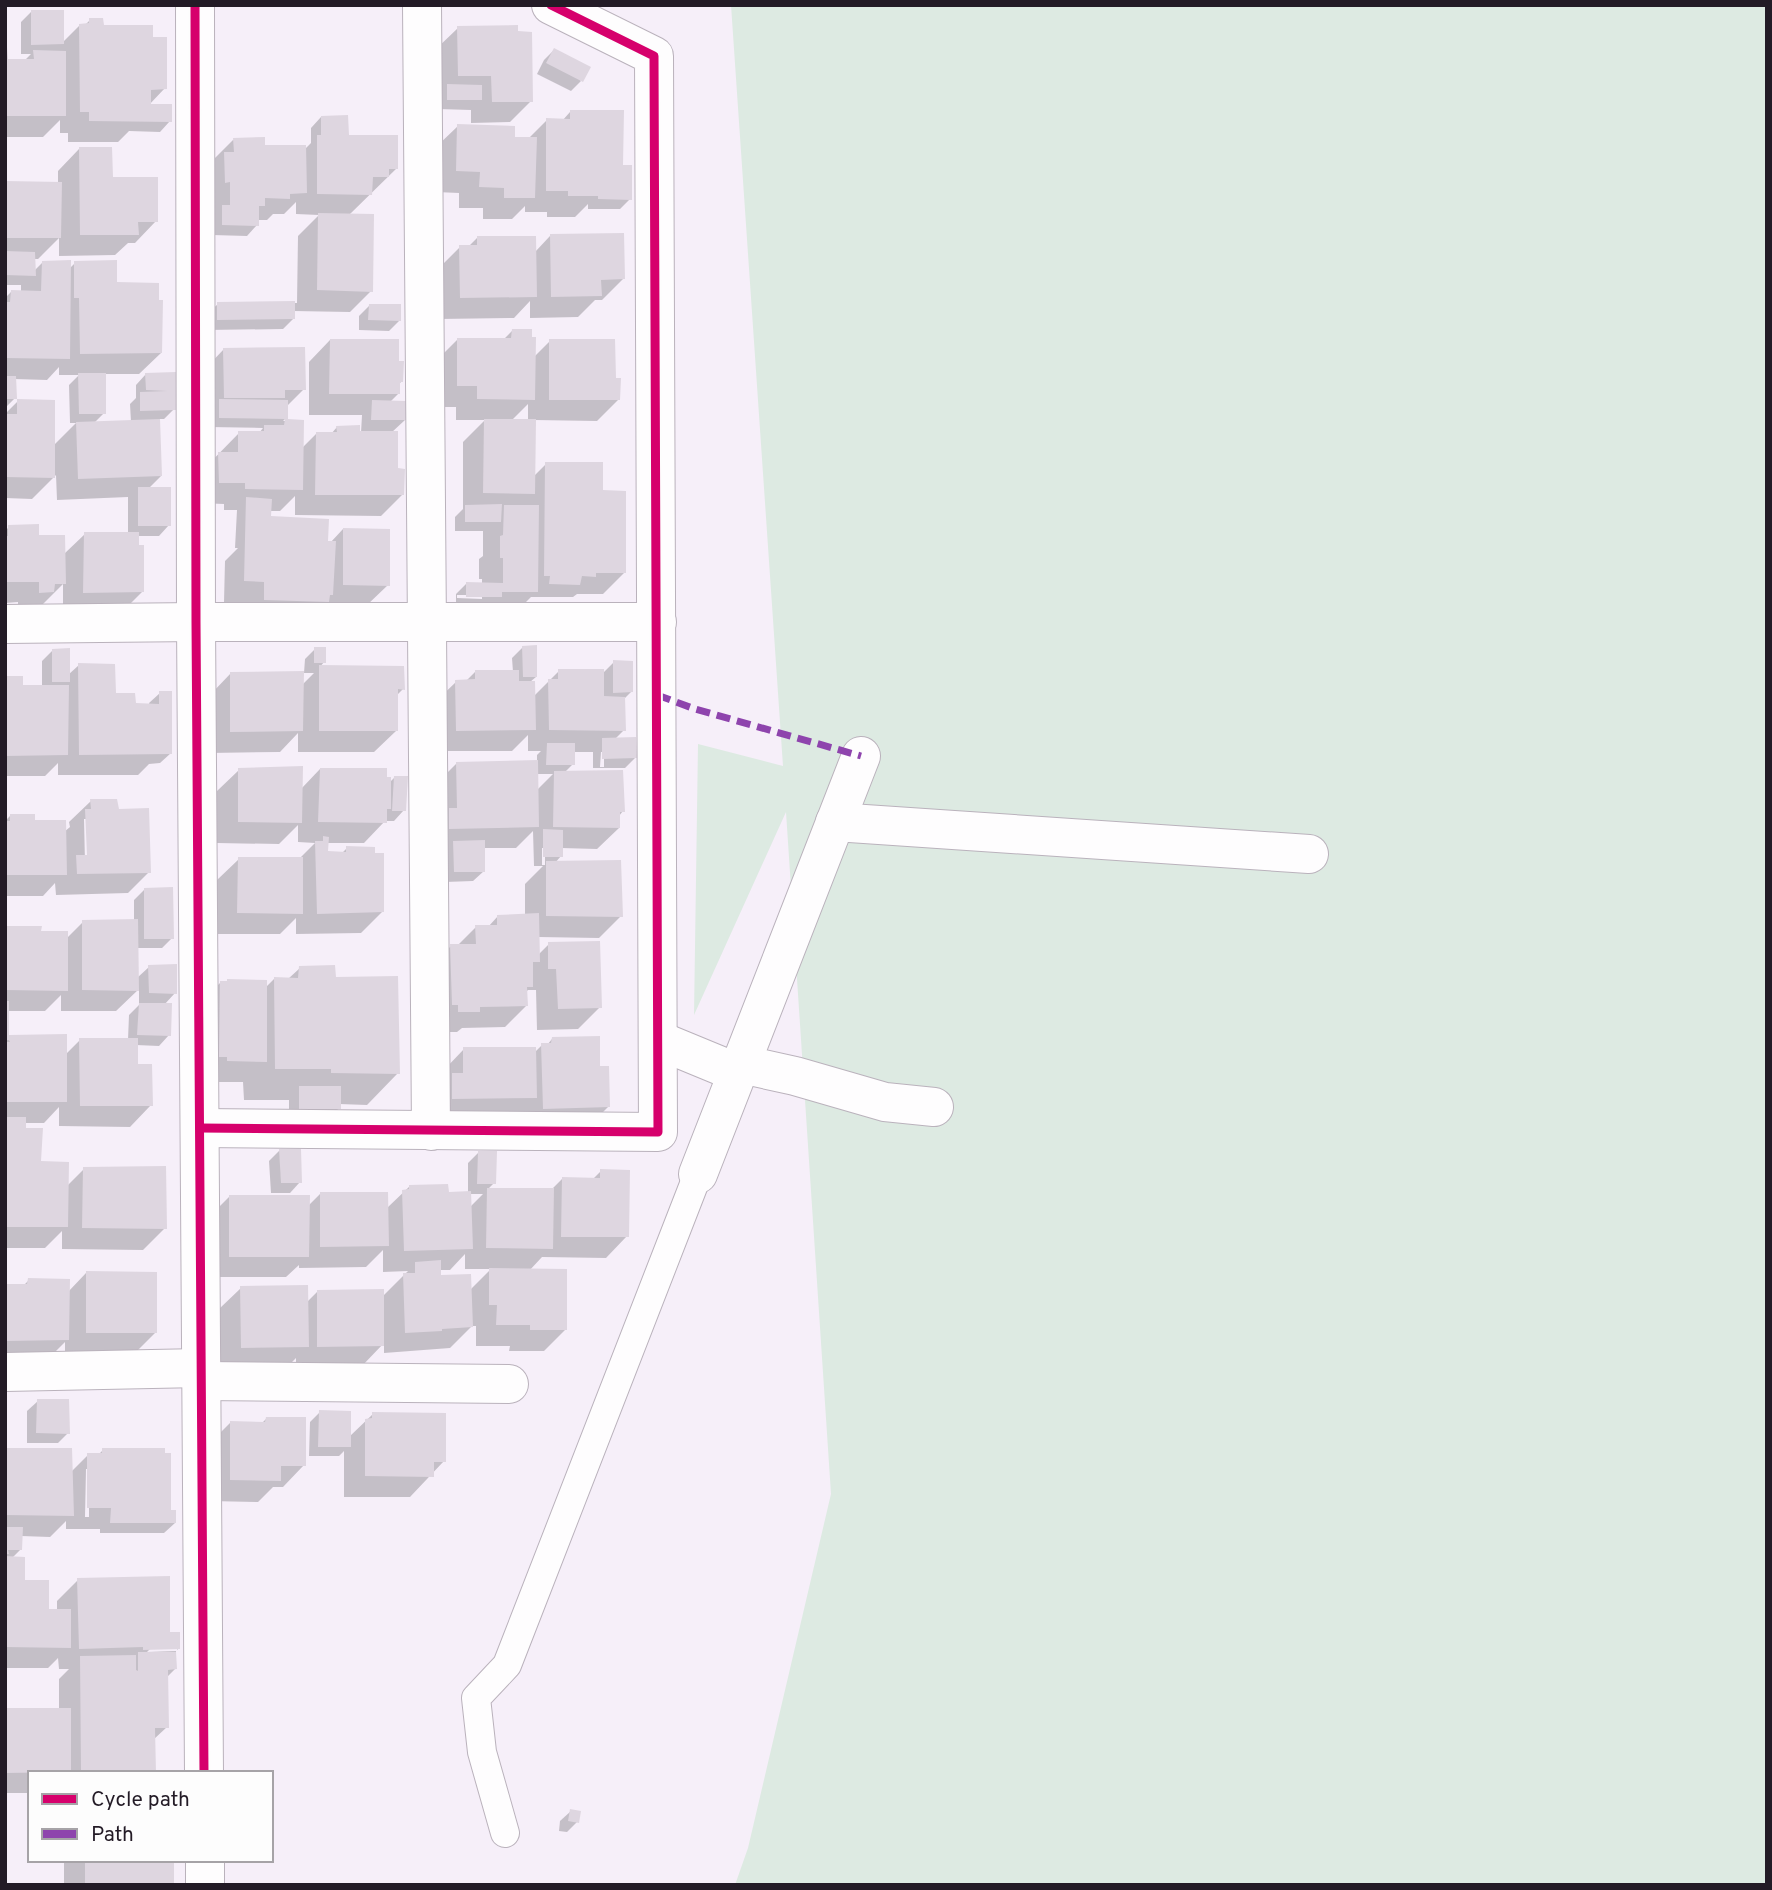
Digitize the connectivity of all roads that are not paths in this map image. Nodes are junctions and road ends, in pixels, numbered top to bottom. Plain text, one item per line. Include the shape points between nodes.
1 (195, 5) edge
2 (422, 5) edge
3 (551, 5) edge
4 (196, 622) junction
5 (657, 622) junction
6 (427, 623) junction
7 (5, 624) edge
8 (861, 756) dead end
9 (835, 822) junction
10 (1309, 854) dead end
11 (658, 1040) junction
12 (739, 1068) junction
13 (934, 1107) dead end
14 (200, 1128) junction
15 (431, 1131) junction
16 (698, 1174) joint
17 (5, 1372) edge
18 (202, 1375) junction
19 (509, 1384) dead end
20 (204, 1771) edge
21 (505, 1833) dead end
22 (205, 1862) edge
23 (205, 1885) edge

1 - 4 street
2 - 6 street
3 - 5 street via 654,57
4 - 6 street
4 - 7 street
4 - 14 street
5 - 6 street
5 - 11 street
6 - 15 street
8 - 9 street
9 - 10 street
9 - 12 street
11 - 12 street
11 - 15 street via 658,1132
12 - 13 street via 795,1076 885,1102
12 - 16 street
14 - 15 street
14 - 18 street
16 - 21 lane via 507,1665 477,1699 482,1752
17 - 18 street
18 - 19 street
18 - 20 street
22 - 23 street

